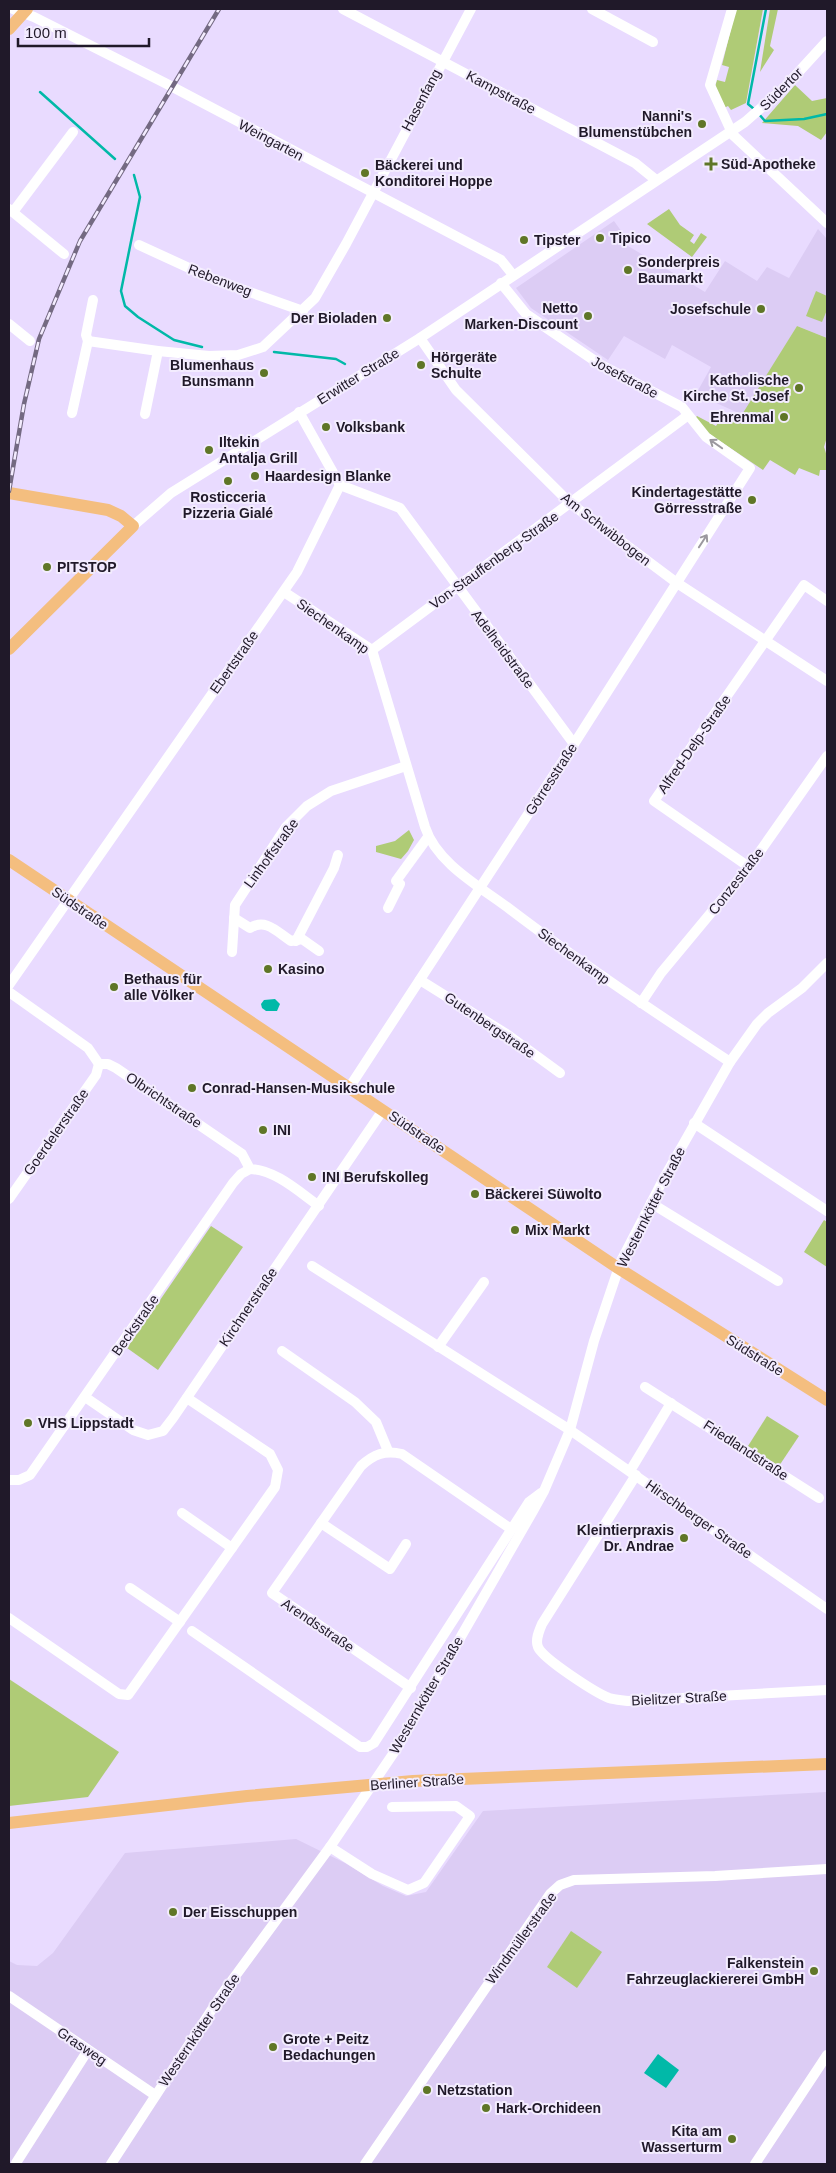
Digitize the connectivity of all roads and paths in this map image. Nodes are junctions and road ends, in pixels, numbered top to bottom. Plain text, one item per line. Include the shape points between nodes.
1 (343, 9) edge
2 (471, 9) edge
3 (592, 9) edge
4 (732, 9) edge
5 (21, 11) edge
6 (9, 29) edge
7 (827, 41) edge
8 (653, 42) dead end
9 (442, 61) junction
10 (73, 132) dead end
11 (731, 132) junction
12 (656, 180) junction
13 (372, 192) junction
14 (11, 210) edge
15 (827, 223) edge
16 (139, 245) dead end
17 (64, 254) dead end
18 (513, 275) junction
19 (501, 283) junction
20 (93, 300) dead end
21 (303, 311) junction
22 (9, 325) edge
23 (420, 338) junction
24 (30, 341) dead end
25 (88, 341) junction
26 (158, 351) junction
27 (299, 412) junction
28 (72, 413) dead end
29 (145, 414) dead end
30 (688, 416) junction
31 (750, 468) joint
32 (340, 485) junction
33 (9, 493) edge
34 (570, 503) junction
35 (134, 526) junction
36 (677, 582) junction
37 (457, 587) junction
38 (284, 592) junction
39 (827, 601) edge
40 (765, 641) junction
41 (9, 649) edge
42 (372, 650) junction
43 (827, 681) edge
44 (574, 744) junction
45 (827, 756) edge
46 (406, 766) junction
47 (428, 837) junction
48 (338, 855) dead end
49 (9, 860) edge
50 (749, 867) junction
51 (480, 886) junction
52 (68, 900) junction
53 (388, 908) dead end
54 (234, 918) junction
55 (296, 941) junction
56 (320, 951) dead end
57 (232, 952) dead end
58 (827, 963) edge
59 (420, 980) junction
60 (9, 985) edge
61 (9, 992) edge
62 (641, 1003) junction
63 (730, 1062) junction
64 (99, 1064) junction
65 (560, 1072) dead end
66 (350, 1088) junction
67 (383, 1110) junction
68 (694, 1123) junction
69 (250, 1169) junction
70 (9, 1199) edge
71 (651, 1203) junction
72 (319, 1206) junction
73 (827, 1211) edge
74 (312, 1266) dead end
75 (618, 1268) junction
76 (484, 1282) dead end
77 (778, 1282) dead end
78 (438, 1347) junction
79 (282, 1351) dead end
80 (645, 1387) dead end
81 (85, 1397) junction
82 (187, 1398) junction
83 (827, 1400) edge
84 (671, 1403) junction
85 (570, 1430) junction
86 (388, 1451) junction
87 (633, 1473) junction
88 (14, 1480) edge
89 (544, 1491) junction
90 (819, 1498) dead end
91 (182, 1514) dead end
92 (320, 1523) junction
93 (511, 1529) junction
94 (406, 1544) dead end
95 (232, 1548) junction
96 (130, 1588) dead end
97 (827, 1609) edge
98 (9, 1618) edge
99 (180, 1622) junction
100 (192, 1632) dead end
101 (410, 1688) junction
102 (827, 1690) edge
103 (827, 1764) edge
104 (392, 1806) dead end
105 (9, 1823) edge
106 (330, 1847) junction
107 (827, 1868) edge
108 (9, 1996) edge
109 (88, 2050) junction
110 (827, 2055) edge
111 (155, 2095) junction
112 (14, 2162) edge
113 (111, 2164) edge
114 (365, 2164) edge
115 (754, 2164) edge

1 - 9 street, Kampstraße
2 - 9 street, Hasenfang
3 - 8 street
4 - 11 street via 710,85
5 - 6 main road
5 - 13 street, Weingarten
7 - 11 street, Südertor via 759,112
9 - 12 street, Kampstraße via 635,163
9 - 13 street, Hasenfang
10 - 14 street
11 - 12 street, Erwitter Straße
11 - 15 street
12 - 18 street, Erwitter Straße
13 - 18 street, Weingarten via 501,260
13 - 21 street, Hasenfang via 327,278
14 - 17 street
16 - 21 street, Rebenweg via 213,279
18 - 19 street, Erwitter Straße
19 - 23 street, Erwitter Straße
19 - 30 street, Josefstraße via 526,314 600,365 682,407
20 - 25 street via 86,335
21 - 26 street, Hasenfang via 263,347 238,355
22 - 24 street
23 - 27 street, Erwitter Straße
23 - 34 street, Am Schwibbogen via 456,390
25 - 26 street, Hasenfang
25 - 28 street
26 - 29 street
27 - 32 street
27 - 35 street, Erwitter Straße via 171,493
31 -> 30 street, Josefstraße via 706,437
30 - 34 street, Von-Stauffenberg-Straße
36 -> 31 street, Görresstraße
32 - 37 street, Adelheidstraße via 400,508
32 - 38 street, Ebertstraße
33 - 35 main road via 108,510
34 - 36 street, Am Schwibbogen
34 - 37 street, Von-Stauffenberg-Straße
35 - 41 main road, Erwitter Straße
36 - 40 street, Am Schwibbogen
36 - 44 street, Görresstraße
37 - 42 street, Von-Stauffenberg-Straße
37 - 44 street, Adelheidstraße
38 - 42 street, Siechenkamp
38 - 52 street, Ebertstraße
39 - 40 street via 804,586
40 - 43 street, Am Schwibbogen
40 - 50 street, Alfred-Delp-Straße via 654,801
42 - 46 street, Siechenkamp
44 - 51 street, Görresstraße
45 - 50 street, Conzestraße
46 - 47 street, Siechenkamp
46 - 54 street, Linhoffstraße via 331,791 307,806 286,827 242,892
47 - 51 street, Siechenkamp via 455,867
47 - 53 street via 396,881 400,884
48 - 55 street
49 - 52 main road, Südstraße
50 - 62 street, Conzestraße via 661,973
51 - 59 street, Görresstraße
51 - 62 street, Siechenkamp
52 - 60 street, Ebertstraße
52 - 66 main road, Südstraße
54 - 55 street via 250,928 264,923 290,941
54 - 57 street, Linhoffstraße
55 - 56 street via 302,939
58 - 63 street, Westernkötter Straße via 757,1024
59 - 65 street, Gutenbergstraße
59 - 66 street, Görresstraße
61 - 64 street via 88,1048
62 - 63 street, Siechenkamp
63 - 68 street, Westernkötter Straße
64 - 69 street, Olbrichtstraße via 116,1068 211,1132 242,1154
64 - 70 street, Goerdelerstraße via 96,1076
66 - 67 main road, Südstraße
67 - 72 street, Kirchnerstraße
67 - 75 main road, Südstraße
68 - 71 street, Westernkötter Straße
68 - 73 street
69 - 72 street via 270,1173
69 - 81 street, Beckstraße via 234,1183
71 - 75 street, Westernkötter Straße
71 - 77 street
72 - 82 street, Kirchnerstraße
74 - 78 street, Hirschberger Straße
75 - 83 main road, Südstraße
75 - 85 street, Westernkötter Straße
76 - 78 street
78 - 85 street, Hirschberger Straße
79 - 86 street via 356,1402 376,1422
80 - 84 street, Friedlandstraße
81 - 82 street, Kirchnerstraße via 133,1430 148,1436 163,1430
81 - 88 street, Beckstraße via 30,1475
82 - 95 street via 270,1454 278,1470 275,1487
84 - 87 street
84 - 90 street, Friedlandstraße
85 - 87 street, Hirschberger Straße
85 - 89 street, Westernkötter Straße
86 - 92 street, Arendsstraße via 371,1457 361,1466
86 - 93 street via 402,1454
87 - 97 street, Hirschberger Straße
87 - 102 street, Bielitzer Straße via 542,1624 538,1646 545,1656 598,1693 628,1701
89 - 93 street, Westernkötter Straße via 529,1502
89 - 106 street, Westernkötter Straße via 396,1748
91 - 95 street
92 - 94 street via 390,1569
92 - 101 street, Arendsstraße via 272,1593
93 - 101 street, Westernkötter Straße
95 - 99 street
96 - 99 street
98 - 99 street via 119,1694 128,1695
100 - 101 street, Westernkötter Straße via 360,1747 374,1743
103 - 105 main road, Berliner Straße via 413,1781
104 - 106 street via 456,1806 470,1816 424,1883 408,1890 372,1874
106 - 111 street, Westernkötter Straße via 227,1986
107 - 114 street, Windmüllerstraße via 715,1876 574,1880 560,1885 538,1910
108 - 109 street, Grasweg
109 - 111 street, Grasweg
109 - 112 street
110 - 115 street
111 - 113 street, Westernkötter Straße

